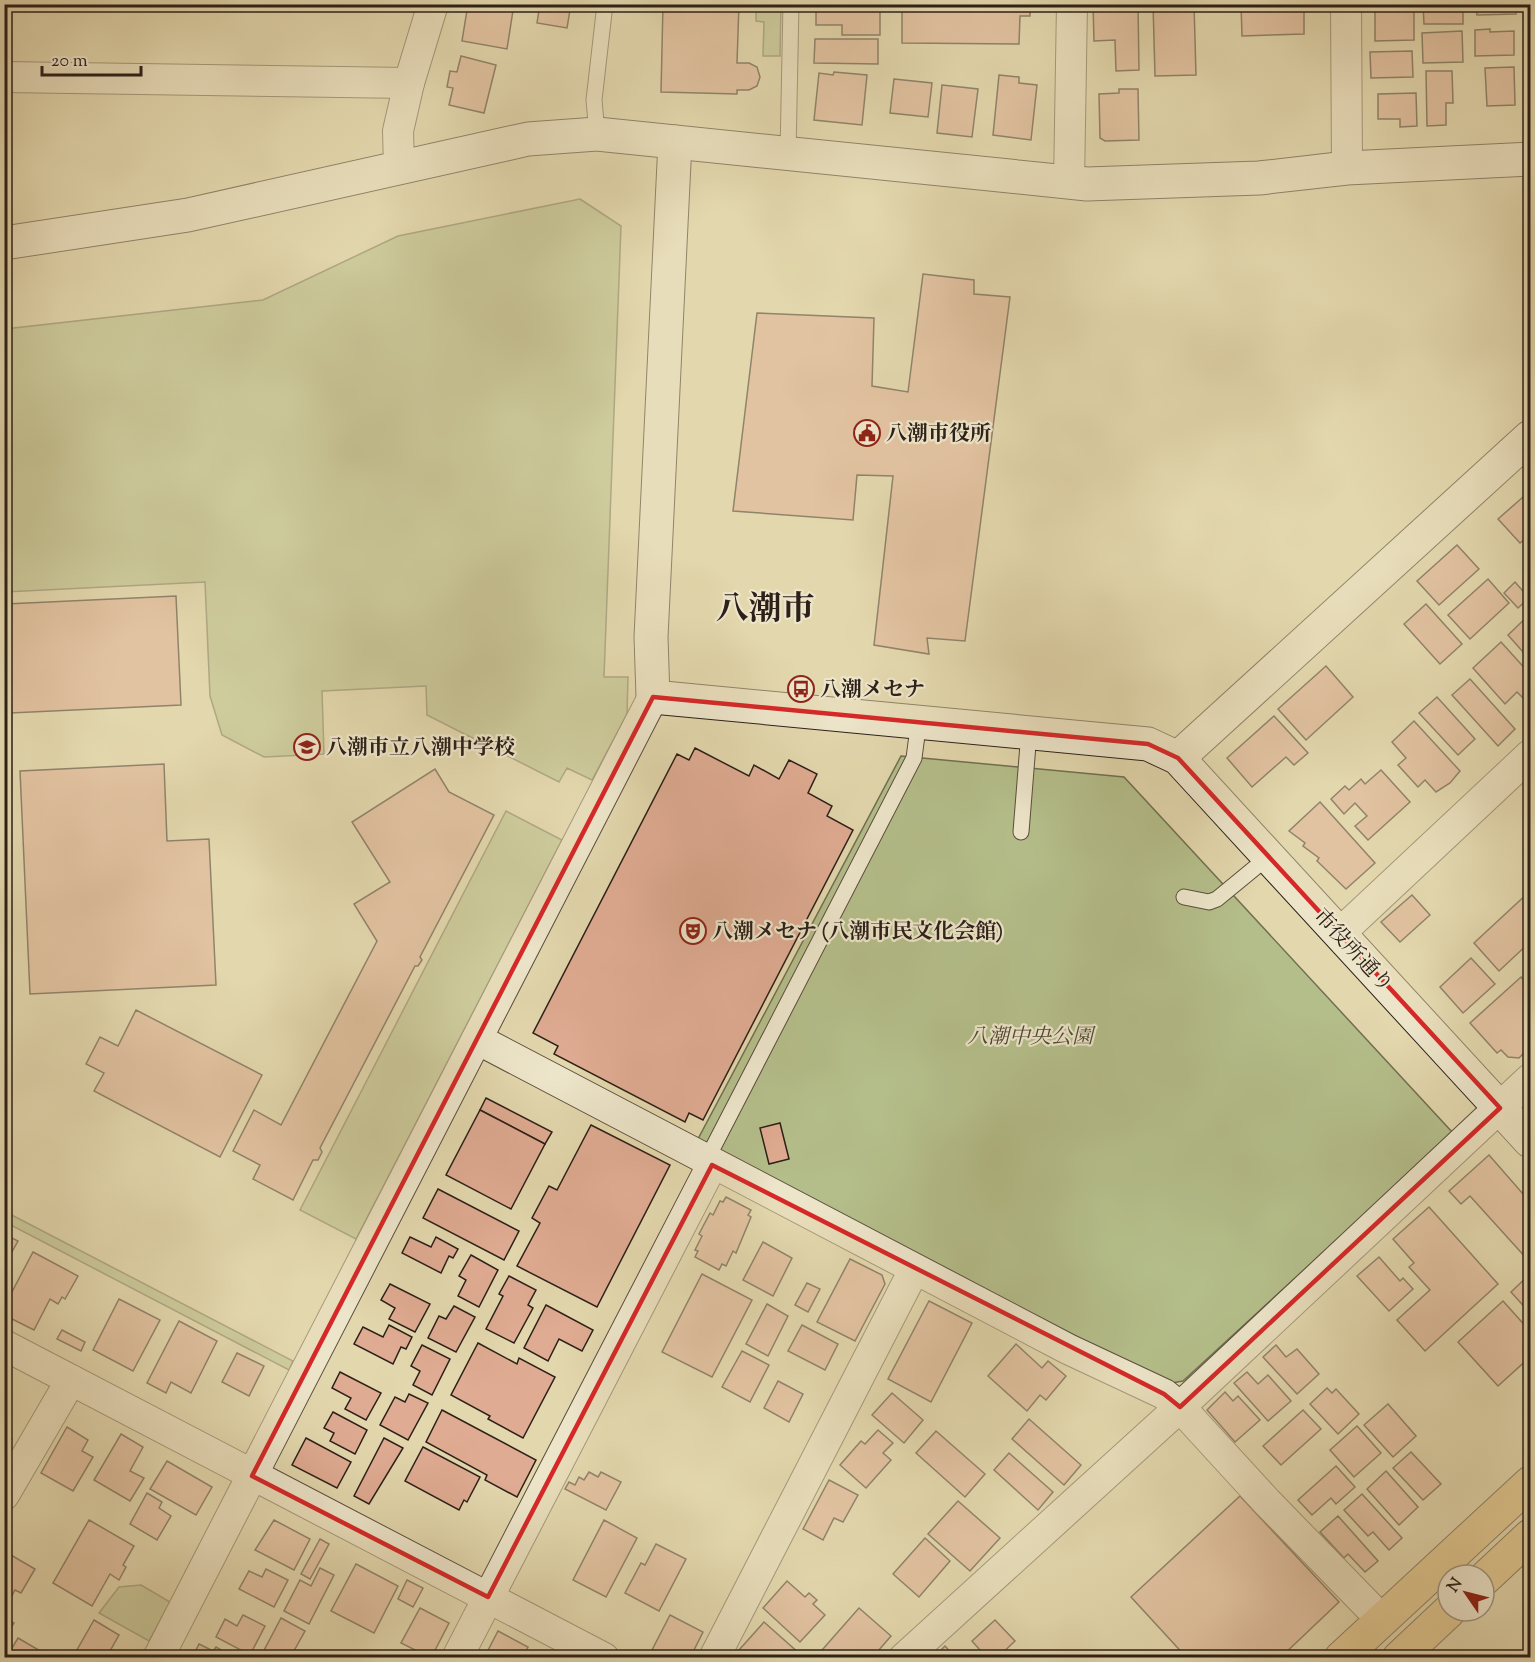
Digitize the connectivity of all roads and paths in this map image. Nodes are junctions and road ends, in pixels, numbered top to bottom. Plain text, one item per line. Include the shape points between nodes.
1 (433, 4) edge
2 (605, 4) edge
3 (791, 4) edge
4 (1072, 4) edge
5 (1346, 4) edge
6 (4, 77) edge
7 (409, 83) junction
8 (597, 134) junction
9 (675, 142) junction
10 (788, 153) junction
11 (1530, 159) edge
12 (399, 167) junction
13 (1347, 168) junction
14 (1068, 183) junction
15 (4, 243) edge
16 (1530, 437) edge
17 (653, 697) junction
18 (919, 720) junction
19 (1029, 732) junction
20 (1530, 755) edge
21 (1178, 758) junction
22 (1022, 832) dead end
23 (1268, 856) junction
24 (1184, 897) dead end
25 (1339, 934) junction
26 (477, 1039) junction
27 (1530, 1080) edge
28 (1500, 1108) junction
29 (1530, 1141) edge
30 (709, 1163) junction
31 (914, 1270) junction
32 (4, 1345) edge
33 (71, 1380) junction
34 (1180, 1407) junction
35 (252, 1476) junction
36 (1530, 1483) edge
37 (4, 1495) edge
38 (1530, 1536) edge
39 (1496, 1568) edge
40 (488, 1597) junction
41 (1382, 1620) junction
42 (1436, 1623) edge
43 (158, 1658) edge
44 (457, 1658) edge
45 (604, 1658) edge
46 (714, 1658) edge
47 (904, 1658) edge
48 (1341, 1658) edge
49 (1399, 1658) edge

1 - 7 street
2 - 8 lane via 594,100
3 - 10 lane
4 - 14 street
5 - 13 street
6 - 7 street
7 - 12 street via 398,131
8 - 9 street
8 - 12 street via 528,139
9 - 10 street
9 - 17 street via 651,637
10 - 14 street
11 - 13 street
12 - 15 street via 188,215
13 - 14 street via 1259,178
16 - 21 street
17 - 18 street
17 - 26 street
18 - 19 street
18 - 30 lane via 914,758
19 - 21 street via 1148,744
19 - 22 lane
20 - 25 street
21 - 23 street, 市役所通り
23 - 24 lane via 1217,899 1209,902
23 - 25 street, 市役所通り
25 - 28 street, 市役所通り
26 - 30 street
26 - 35 street
27 - 28 street
28 - 29 street, 市役所通り
28 - 34 street
30 - 31 street
30 - 40 street
31 - 34 street via 1164,1394
31 - 46 street
32 - 33 street
33 - 35 street
33 - 37 street
34 - 41 street
34 - 47 street
35 - 40 street
35 - 43 street
36 - 41 main road
38 - 39 main road
40 - 44 street
40 - 45 street
41 - 48 main road
42 - 49 main road

